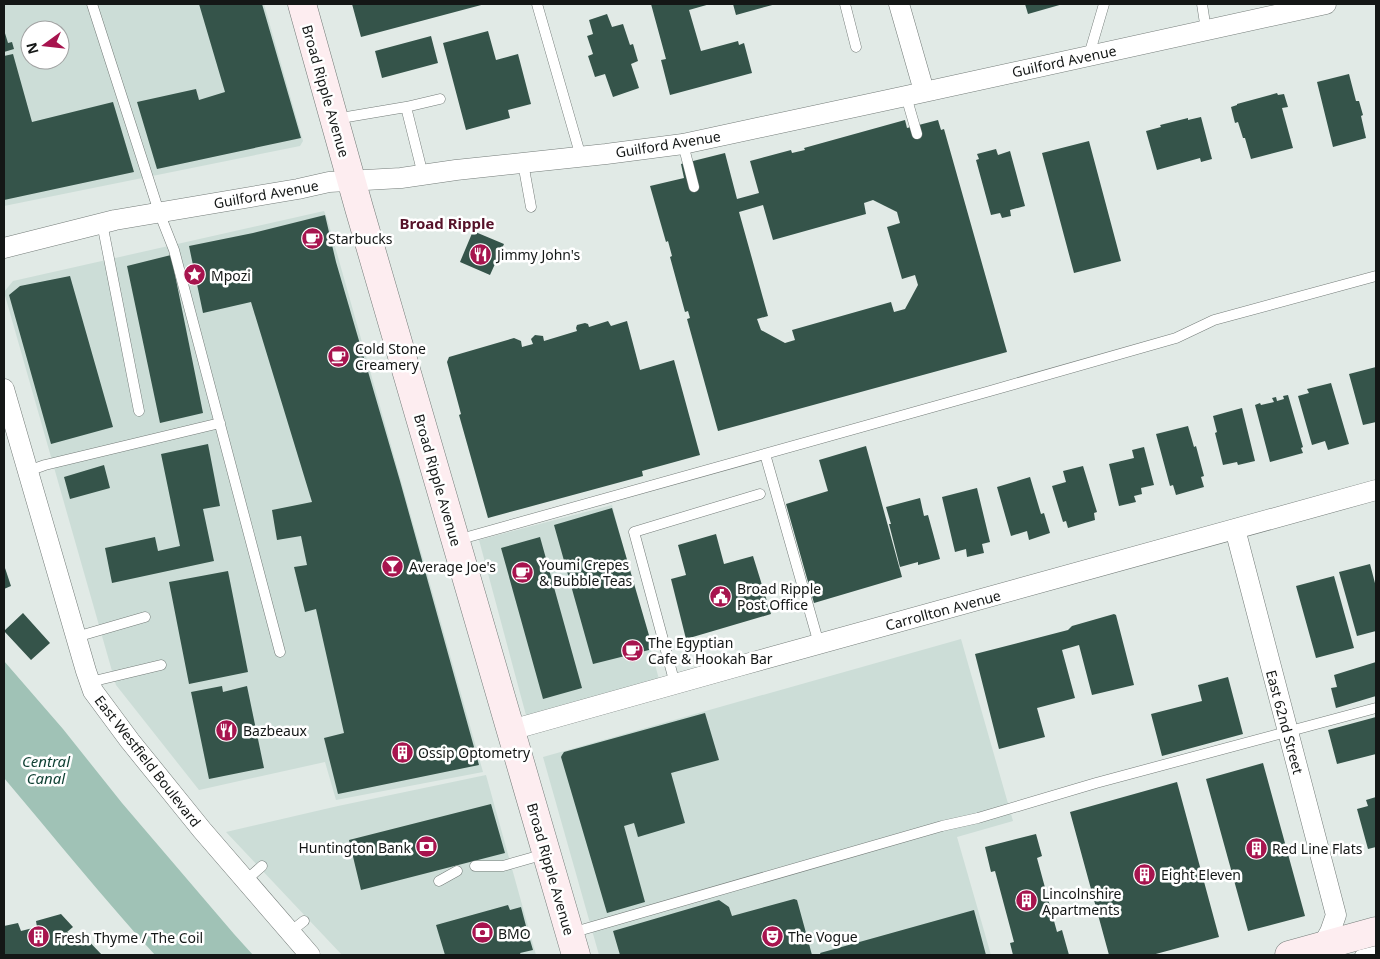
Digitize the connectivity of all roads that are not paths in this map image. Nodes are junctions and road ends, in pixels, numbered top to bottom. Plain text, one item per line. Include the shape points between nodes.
1 (92, 4) edge
2 (302, 4) edge
3 (537, 4) edge
4 (845, 4) edge
5 (899, 4) edge
6 (1104, 4) edge
7 (1202, 4) edge
8 (1326, 4) edge
9 (1206, 30) junction
10 (856, 47) dead end
11 (1090, 55) junction
12 (915, 94) junction
13 (440, 99) dead end
14 (406, 107) junction
15 (334, 119) junction
16 (917, 134) dead end
17 (682, 144) junction
18 (581, 157) junction
19 (523, 163) junction
20 (423, 175) junction
21 (352, 181) junction
22 (694, 187) dead end
23 (531, 207) dead end
24 (159, 212) junction
25 (102, 223) junction
26 (4, 248) edge
27 (1376, 276) edge
28 (4, 389) edge
29 (139, 411) dead end
30 (220, 424) junction
31 (765, 454) junction
32 (28, 471) junction
33 (1376, 490) edge
34 (760, 494) dead end
35 (1235, 529) junction
36 (456, 540) junction
37 (145, 617) dead end
38 (76, 637) junction
39 (819, 644) junction
40 (280, 652) dead end
41 (161, 665) dead end
42 (90, 682) junction
43 (675, 684) junction
44 (1376, 708) edge
45 (511, 730) junction
46 (1288, 732) junction
47 (547, 854) junction
48 (262, 866) dead end
49 (476, 866) dead end
50 (457, 871) dead end
51 (245, 881) junction
52 (439, 881) dead end
53 (1336, 915) junction
54 (1369, 943) edge
55 (1322, 946) junction
56 (573, 949) edge
57 (310, 955) edge
58 (1289, 955) edge

1 - 24 lane
2 - 15 street, Broad Ripple Avenue
3 - 18 lane
4 - 10 lane
5 - 12 street
6 - 11 lane
7 - 9 lane
8 - 9 street, Guilford Avenue
9 - 11 street, Guilford Avenue
11 - 12 street, Guilford Avenue
12 - 16 lane
12 - 17 street, Guilford Avenue
13 - 14 lane
14 - 15 lane
14 - 20 lane
15 - 21 street, Broad Ripple Avenue
17 - 18 street, Guilford Avenue
17 - 22 lane
18 - 19 street, Guilford Avenue
19 - 20 street, Guilford Avenue
19 - 23 lane
20 - 21 street, Guilford Avenue
21 - 24 street, Guilford Avenue via 329,182
21 - 36 street, Broad Ripple Avenue
24 - 25 street, Guilford Avenue
24 - 30 lane via 174,250
25 - 26 street, Guilford Avenue
25 - 29 lane
27 - 31 lane via 1214,320 1176,338
28 - 32 street, East Westfield Boulevard
30 - 32 lane
30 - 40 lane
31 - 36 lane
31 - 39 lane
32 - 38 street, East Westfield Boulevard
33 - 35 street, Carrollton Avenue
34 - 43 lane via 634,532
35 - 39 street, Carrollton Avenue
35 - 46 street, East 62nd Street
36 - 45 street, Broad Ripple Avenue
37 - 38 lane
38 - 42 street, East Westfield Boulevard
39 - 43 street, Carrollton Avenue
41 - 42 lane
42 - 51 street, East Westfield Boulevard via 93,691 130,741
43 - 45 street, Carrollton Avenue
44 - 46 lane
45 - 47 street, Broad Ripple Avenue
46 - 53 street, East 62nd Street
46 - 56 lane via 942,826
47 - 49 lane via 502,866
47 - 56 street, Broad Ripple Avenue
48 - 51 lane
50 - 52 lane
51 - 57 street, East Westfield Boulevard via 297,927
53 - 54 street
53 - 55 street
54 - 55 street
55 - 58 street

